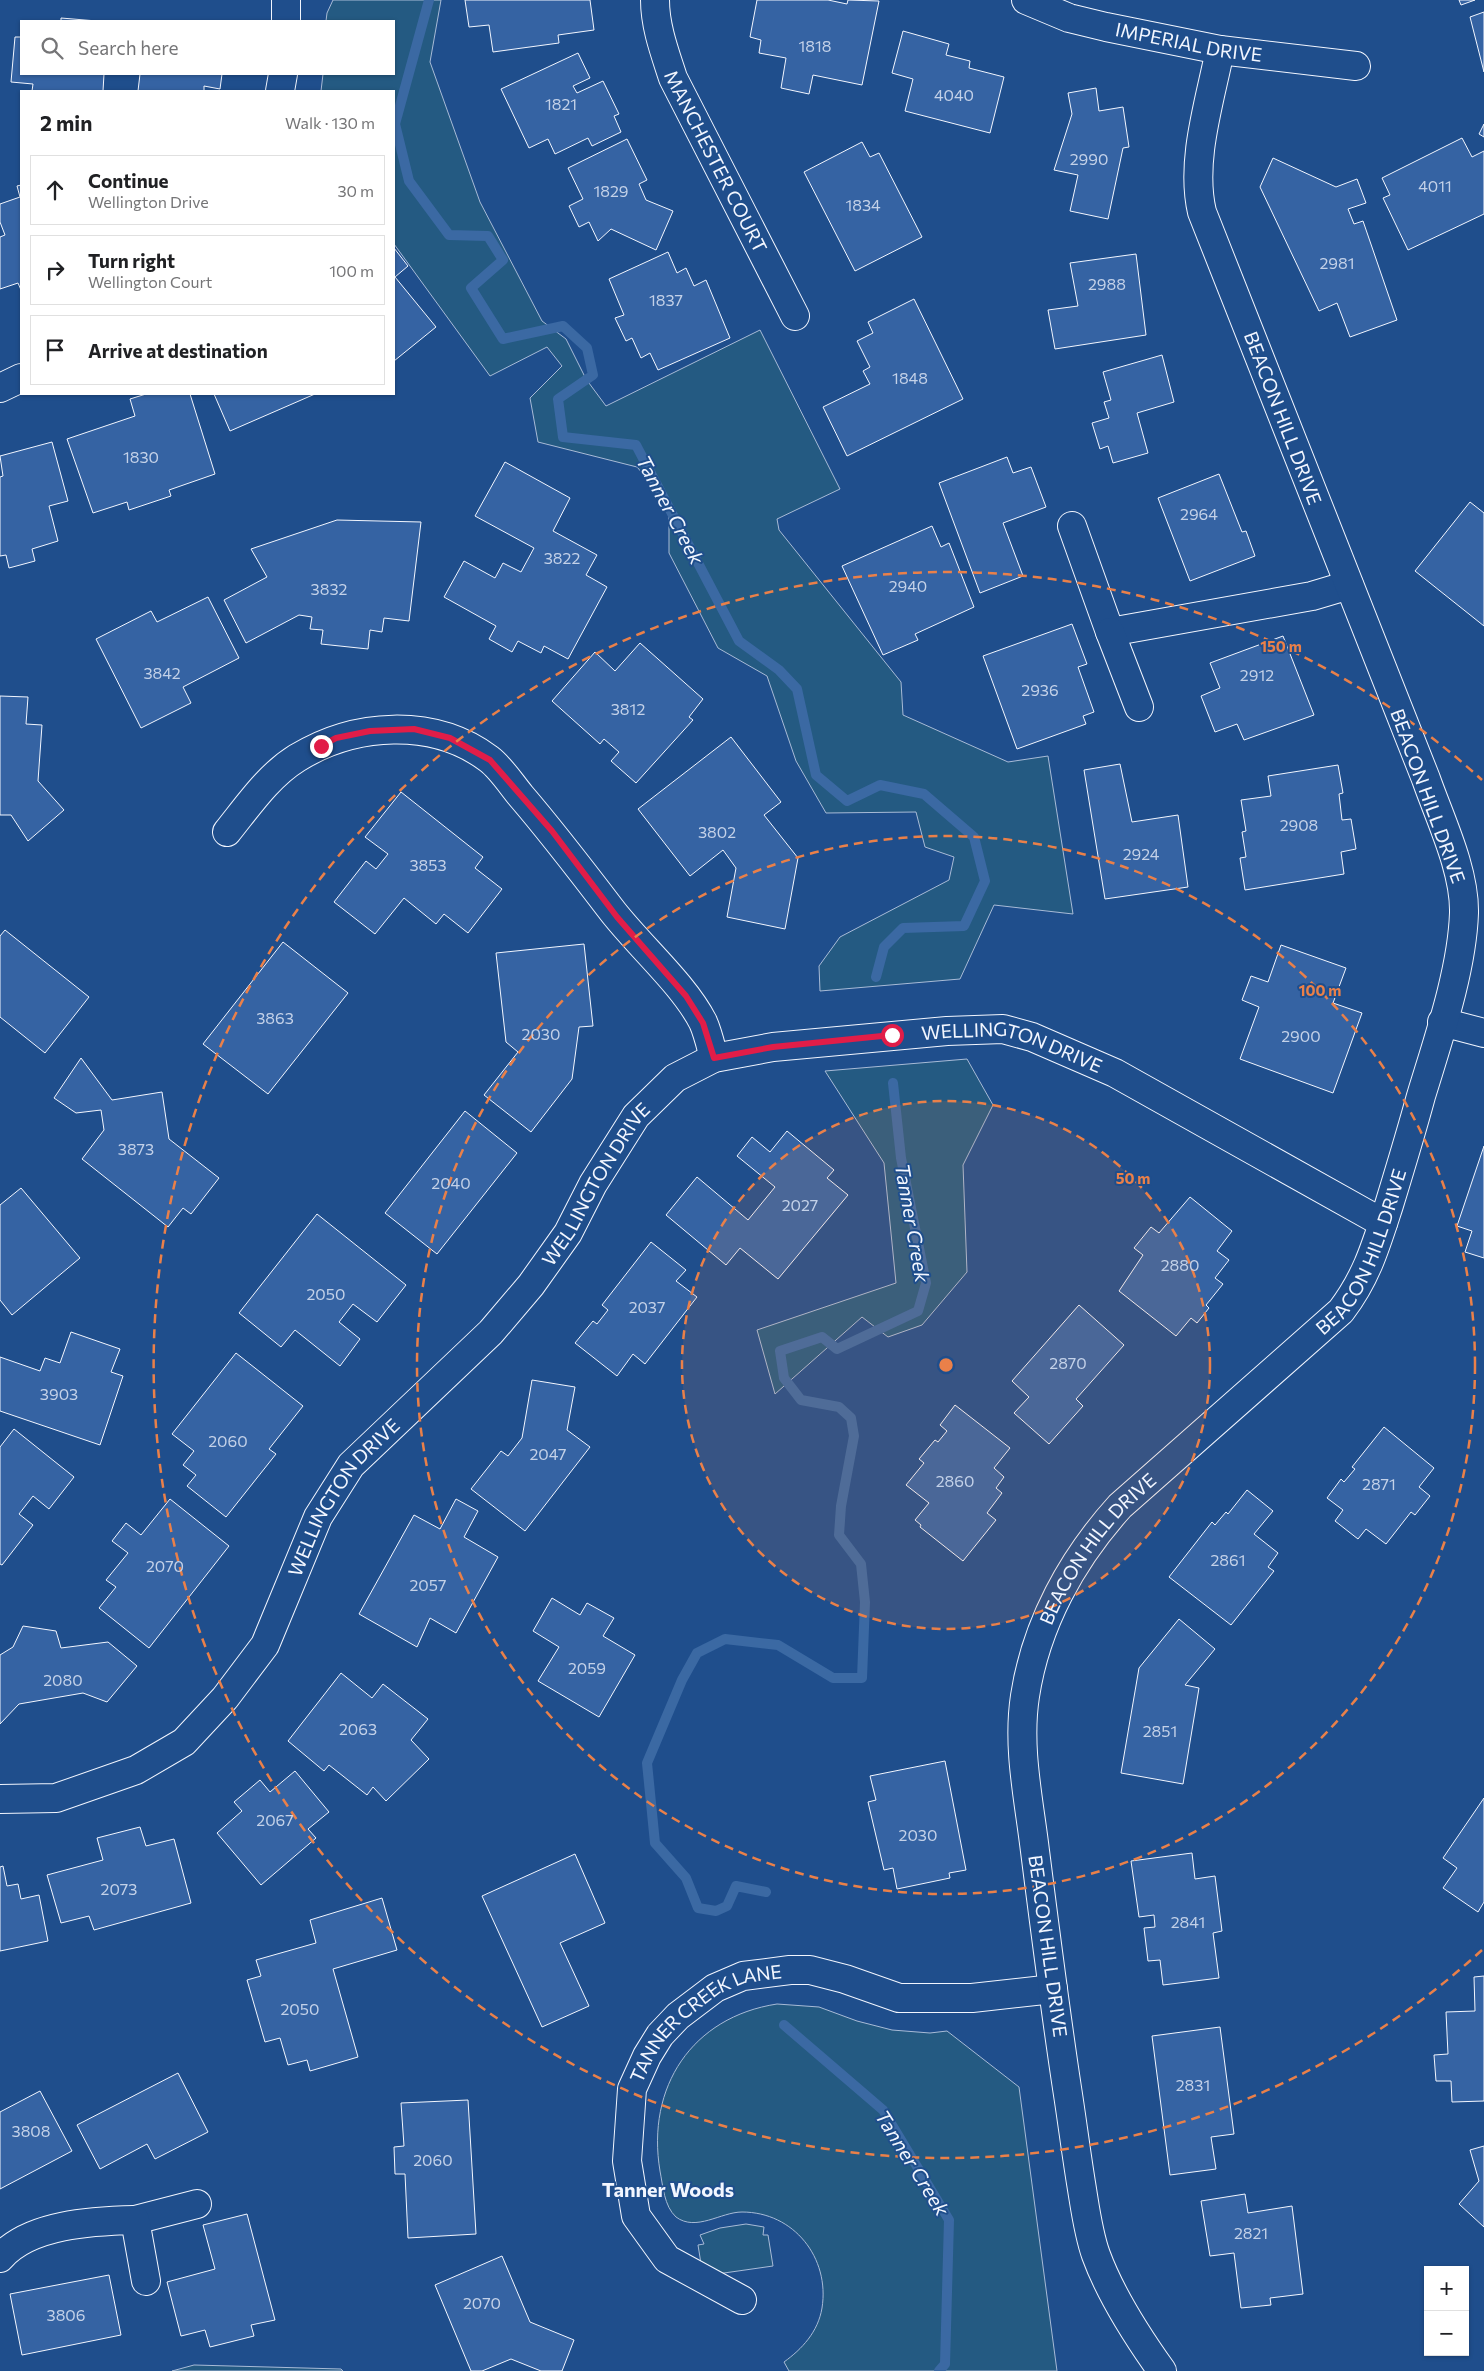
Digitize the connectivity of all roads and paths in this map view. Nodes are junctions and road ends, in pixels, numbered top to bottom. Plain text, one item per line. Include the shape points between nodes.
1 (286, 0) edge
2 (655, 0) edge
3 (1026, 0) edge
4 (286, 20) edge
5 (1220, 50) junction
6 (1356, 66) dead end
7 (283, 75) edge
8 (280, 90) edge
9 (795, 316) dead end
10 (20, 378) edge
11 (0, 388) edge
12 (1072, 526) dead end
13 (1349, 584) junction
14 (1110, 632) junction
15 (1139, 707) dead end
16 (227, 832) dead end
17 (1442, 1022) junction
18 (1484, 1033) edge
19 (714, 1058) junction
20 (1383, 1223) junction
21 (0, 1800) edge
22 (1053, 1989) junction
23 (197, 2204) dead end
24 (135, 2220) junction
25 (0, 2258) edge
26 (146, 2281) dead end
27 (742, 2300) dead end
28 (1162, 2371) edge

1 - 4 street
2 - 9 street, MANCHESTER COURT via 662,44 673,78
3 - 5 street, IMPERIAL DRIVE via 1069,18
5 - 6 street, IMPERIAL DRIVE
5 - 13 street, BEACON HILL DRIVE via 1199,162 1198,192 1202,212
7 - 8 street
10 - 11 street
12 - 14 street
13 - 14 street via 1312,596
13 - 17 street, BEACON HILL DRIVE via 1426,779 1462,888 1464,912 1459,951
14 - 15 street
16 - 19 street via 262,788 289,764 336,738 370,731 414,729 450,738 490,760 552,831 617,917 686,996 703,1023
17 - 18 street
17 - 20 street, BEACON HILL DRIVE
19 - 20 street, WELLINGTON DRIVE via 783,1046 1003,1029 1032,1037 1115,1073
19 - 21 street, WELLINGTON DRIVE via 675,1078 636,1116 593,1184 568,1233 531,1285 491,1332 351,1465 318,1517 265,1645 224,1698 184,1742 136,1770 56,1798
20 - 22 street, BEACON HILL DRIVE via 1368,1268 1341,1311 1120,1506 1082,1553 1056,1598 1032,1667 1022,1717 1024,1765
22 - 27 street, TANNER CREEK LANE via 972,1998 899,1998 846,1979 810,1970 790,1970 743,1976 715,1988 678,2016 660,2035 632,2089 627,2161 636,2216 667,2259
22 - 28 street, BEACON HILL DRIVE via 1087,2219 1096,2254 1107,2280
23 - 24 street
24 - 25 street via 76,2225 28,2236 8,2248
24 - 26 street

